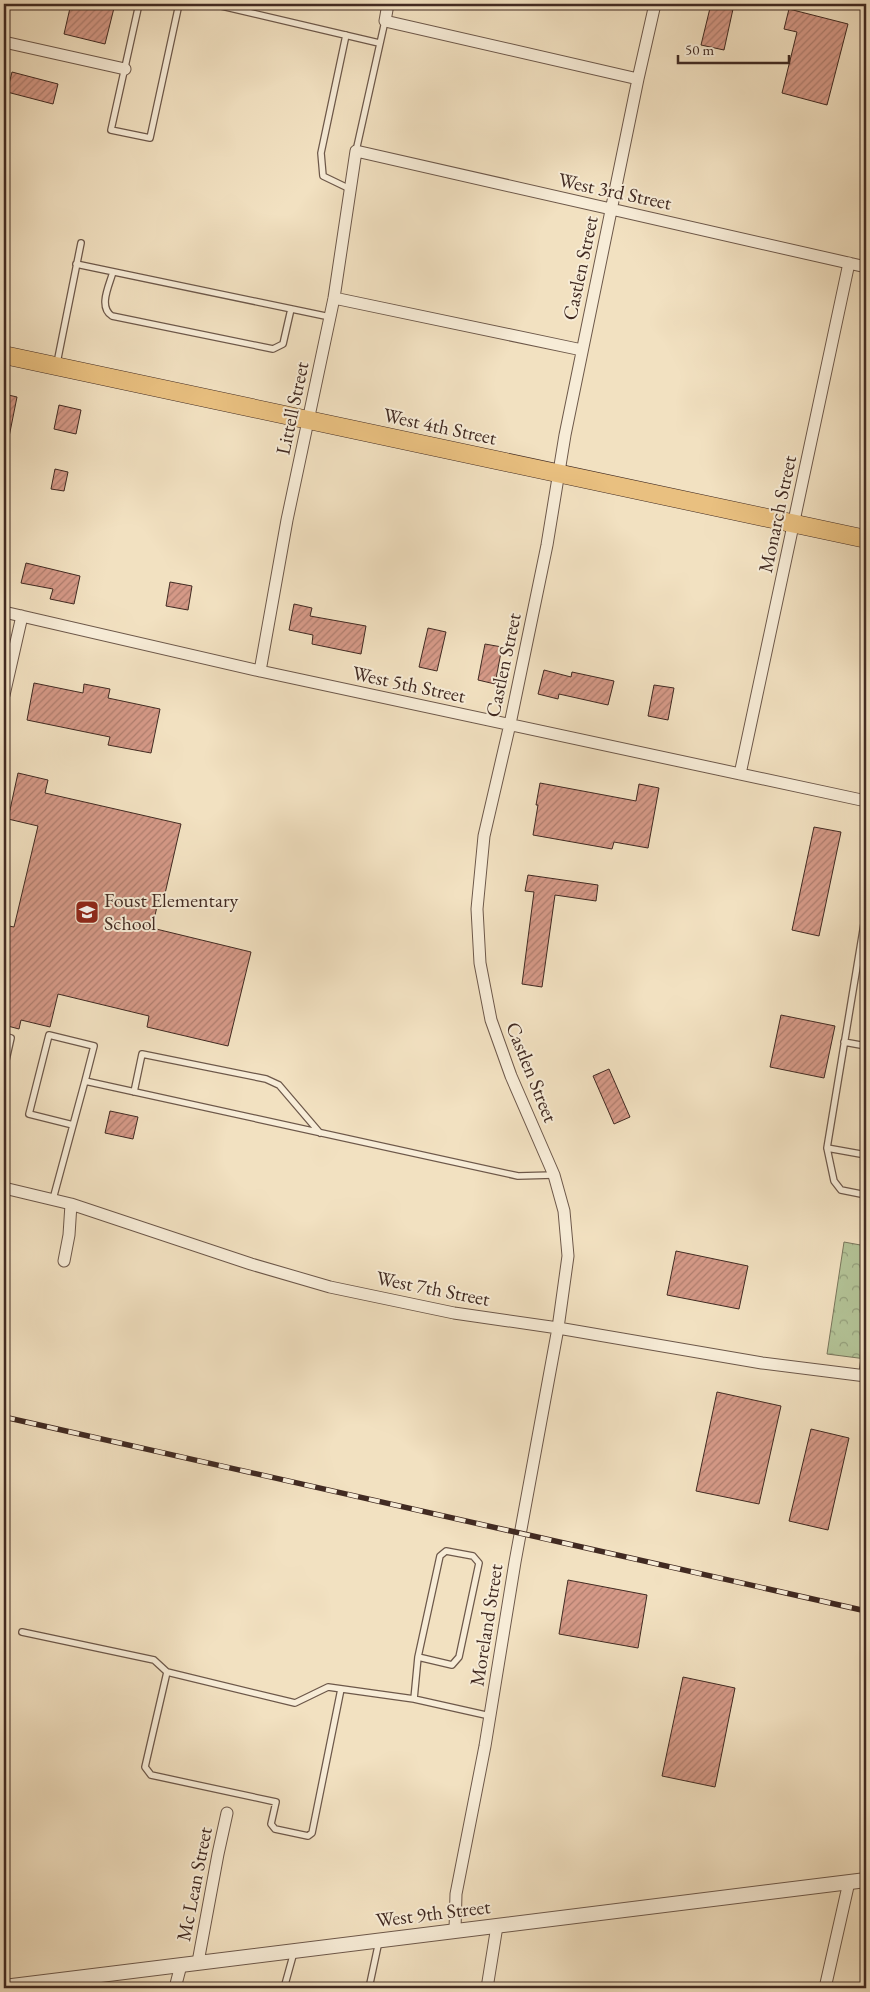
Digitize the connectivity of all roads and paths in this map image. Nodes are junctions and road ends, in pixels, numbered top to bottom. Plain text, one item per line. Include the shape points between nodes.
1 (140, 4) edge
2 (180, 4) edge
3 (214, 4) edge
4 (388, 4) edge
5 (655, 4) edge
6 (384, 21) junction
7 (346, 35) junction
8 (4, 42) edge
9 (379, 43) junction
10 (125, 69) junction
11 (638, 79) junction
12 (356, 151) junction
13 (350, 189) junction
14 (612, 208) junction
15 (81, 243) dead end
16 (849, 263) junction
17 (76, 264) junction
18 (866, 267) edge
19 (113, 272) junction
20 (334, 298) junction
21 (291, 309) junction
22 (330, 317) junction
23 (582, 350) junction
24 (4, 355) edge
25 (56, 366) junction
26 (309, 419) junction
27 (560, 474) junction
28 (795, 524) junction
29 (866, 539) edge
30 (4, 612) edge
31 (22, 616) junction
32 (260, 671) junction
33 (4, 696) edge
34 (510, 724) junction
35 (740, 774) junction
36 (866, 801) edge
37 (866, 912) edge
38 (4, 1036) edge
39 (844, 1042) junction
40 (866, 1046) edge
41 (4, 1069) edge
42 (85, 1081) junction
43 (134, 1092) junction
44 (73, 1126) junction
45 (320, 1133) junction
46 (827, 1148) junction
47 (866, 1155) edge
48 (554, 1175) junction
49 (4, 1188) edge
50 (866, 1195) edge
51 (53, 1199) junction
52 (72, 1204) junction
53 (64, 1261) dead end
54 (558, 1328) junction
55 (866, 1347) edge
56 (864, 1376) edge
57 (22, 1632) dead end
58 (418, 1658) junction
59 (167, 1672) junction
60 (342, 1689) junction
61 (414, 1699) junction
62 (490, 1716) junction
63 (227, 1813) dead end
64 (866, 1880) edge
65 (849, 1882) junction
66 (498, 1926) junction
67 (455, 1930) junction
68 (379, 1939) junction
69 (294, 1950) junction
70 (198, 1962) junction
71 (180, 1964) junction
72 (4, 1987) edge
73 (175, 1988) edge
74 (284, 1988) edge
75 (369, 1988) edge
76 (487, 1988) edge
77 (825, 1988) edge

1 - 10 lane
2 - 10 lane via 150,138 111,130
3 - 7 lane
4 - 6 street
5 - 11 street, Castlen Street
6 - 9 lane
6 - 11 street
7 - 9 lane
7 - 13 lane via 321,153 323,176
8 - 10 street
9 - 12 lane
11 - 14 street, Castlen Street
12 - 13 street, Littell Street
12 - 14 street, West 3rd Street
13 - 20 street, Littell Street
14 - 16 street, West 3rd Street
14 - 23 street, Castlen Street
15 - 17 lane
16 - 18 street, West 3rd Street
16 - 28 street, Monarch Street
17 - 19 lane
17 - 25 lane
19 - 21 lane
19 - 21 lane via 104,306 112,316 273,348 283,344
20 - 22 street, Littell Street
20 - 23 street
21 - 22 lane
22 - 26 street, Littell Street
23 - 27 street, Castlen Street
24 - 25 main road, West 4th Street
25 - 26 main road, West 4th Street
26 - 27 main road, West 4th Street
26 - 32 street, Littell Street
27 - 28 main road, West 4th Street
27 - 34 street, Castlen Street
28 - 29 main road, West 4th Street
28 - 35 street, Monarch Street
30 - 31 street, West 5th Street
31 - 32 street, West 5th Street
31 - 33 street
32 - 34 street, West 5th Street
34 - 35 street, West 5th Street
34 - 48 street, Castlen Street via 484,836 477,909 480,963 491,1020
35 - 36 street, West 5th Street
37 - 39 lane
38 - 41 lane via 11,1038
39 - 40 lane
39 - 46 lane
42 - 43 lane
42 - 44 lane
42 - 44 lane via 94,1046 49,1035 29,1114
43 - 45 lane
43 - 45 lane via 142,1054 266,1078 279,1085
44 - 51 lane
45 - 48 lane via 518,1176
46 - 47 lane
46 - 50 lane via 834,1181 840,1190
48 - 54 street, Castlen Street via 564,1211 568,1256
49 - 51 street, West 7th Street
51 - 52 street, West 7th Street
52 - 53 street
52 - 54 street, West 7th Street via 330,1287 454,1313
54 - 56 street, West 7th Street via 762,1363
54 - 62 street, Moreland Street
55 - 56 lane
57 - 59 lane via 154,1660
58 - 58 lane via 440,1556 446,1551 473,1556 479,1563 459,1657 452,1665
58 - 61 lane
59 - 60 lane via 295,1703 328,1687
59 - 60 lane via 144,1767 151,1775 276,1802 272,1824 275,1829 308,1836 312,1833
60 - 61 lane
61 - 62 lane
62 - 67 street, Moreland Street via 456,1894
63 - 70 street, Mc Lean Street
64 - 65 street, West 9th Street
65 - 66 street, West 9th Street
65 - 77 street
66 - 67 street, West 9th Street
66 - 76 street
67 - 68 street, West 9th Street
68 - 69 street, West 9th Street
68 - 75 lane
69 - 70 street, West 9th Street
69 - 74 lane
70 - 71 street, West 9th Street
71 - 72 street, West 9th Street
71 - 73 street

